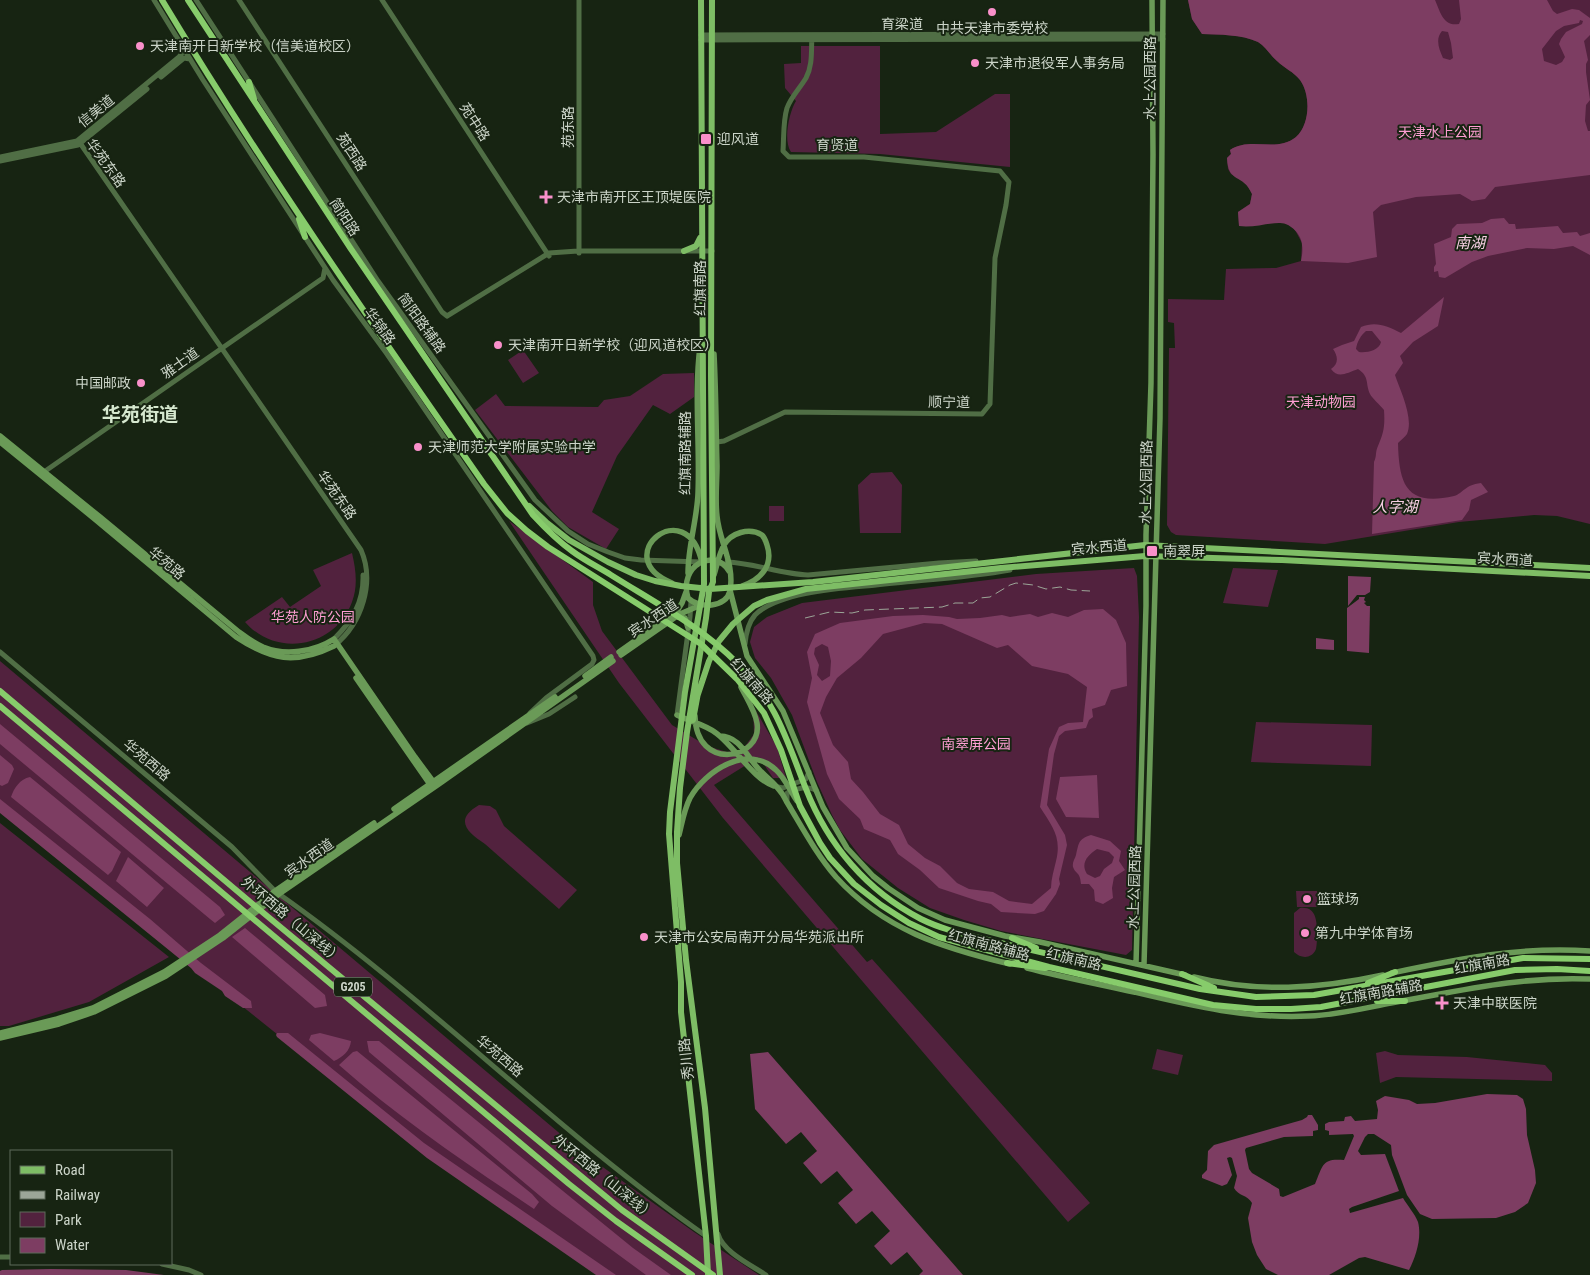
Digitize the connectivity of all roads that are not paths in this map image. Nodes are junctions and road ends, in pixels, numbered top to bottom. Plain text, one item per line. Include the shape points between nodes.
1 (154, 0) edge
2 (162, 0) edge
3 (188, 0) edge
4 (196, 0) edge
5 (239, 0) edge
6 (383, 0) edge
7 (577, 0) edge
8 (701, 0) edge
9 (712, 0) edge
10 (1152, 0) edge
11 (1163, 0) edge
12 (702, 37) junction
13 (712, 37) junction
14 (1153, 37) junction
15 (1163, 37) junction
16 (812, 38) junction
17 (181, 45) junction
18 (191, 60) junction
19 (203, 80) junction
20 (249, 82) junction
21 (227, 105) junction
22 (257, 107) junction
23 (79, 145) junction
24 (0, 157) edge
25 (0, 161) edge
26 (1009, 182) joint
27 (297, 210) junction
28 (701, 232) junction
29 (712, 232) junction
30 (306, 237) junction
31 (545, 246) junction
32 (351, 249) junction
33 (559, 251) junction
34 (701, 251) junction
35 (578, 252) junction
36 (684, 252) junction
37 (712, 252) junction
38 (549, 255) junction
39 (325, 267) junction
40 (333, 280) junction
41 (378, 281) junction
42 (702, 331) junction
43 (712, 332) junction
44 (213, 341) junction
45 (222, 352) junction
46 (213, 355) junction
47 (0, 436) edge
48 (0, 442) edge
49 (716, 442) junction
50 (43, 472) junction
51 (524, 500) junction
52 (1145, 545) junction
53 (1157, 545) junction
54 (1145, 556) junction
55 (1157, 556) junction
56 (688, 561) junction
57 (701, 562) junction
58 (718, 562) junction
59 (729, 562) junction
60 (987, 562) junction
61 (1027, 567) junction
62 (1590, 568) edge
63 (729, 572) junction
64 (688, 574) junction
65 (1590, 576) edge
66 (713, 582) junction
67 (704, 587) junction
68 (684, 588) junction
69 (732, 589) junction
70 (691, 601) junction
71 (701, 605) junction
72 (691, 608) junction
73 (674, 618) junction
74 (706, 618) junction
75 (688, 628) junction
76 (342, 635) junction
77 (335, 643) junction
78 (745, 649) junction
79 (0, 652) edge
80 (341, 653) junction
81 (737, 679) junction
82 (0, 691) edge
83 (575, 697) dead end
84 (697, 697) junction
85 (0, 706) edge
86 (695, 711) junction
87 (677, 715) joint
88 (527, 717) junction
89 (523, 724) junction
90 (683, 765) junction
91 (809, 772) junction
92 (427, 777) junction
93 (436, 783) junction
94 (778, 787) junction
95 (816, 790) junction
96 (788, 803) junction
97 (800, 806) junction
98 (677, 840) junction
99 (671, 852) joint
100 (277, 892) junction
101 (257, 907) junction
102 (249, 914) junction
103 (1012, 938) junction
104 (1590, 951) edge
105 (1054, 955) junction
106 (1590, 960) edge
107 (181, 963) junction
108 (1007, 963) junction
109 (1136, 964) junction
110 (1144, 965) junction
111 (1049, 967) junction
112 (1590, 970) edge
113 (1395, 972) junction
114 (1182, 974) junction
115 (1590, 978) edge
116 (1358, 988) junction
117 (1224, 993) junction
118 (1358, 1000) junction
119 (1405, 1001) junction
120 (0, 1033) edge
121 (0, 1038) edge
122 (717, 1234) junction
123 (706, 1236) junction
124 (707, 1247) junction
125 (719, 1250) junction
126 (166, 1265) edge
127 (710, 1274) edge
128 (201, 1275) edge
129 (692, 1275) edge
130 (720, 1275) edge
131 (765, 1275) edge

1 - 17 street, 华锦路
2 - 21 highway
3 - 22 highway, 简阳路
4 - 20 street, 简阳路辅路
5 - 38 street, 苑西路 via 442,312 447,316
6 - 31 street, 苑中路
6 - 38 street, 苑中路
7 - 35 street, 苑东路
7 - 35 street, 苑东路
8 - 12 main road, 红旗南路
9 - 13 main road, 红旗南路
10 - 14 main road, 水上公园西路
11 - 15 main road, 水上公园西路
12 - 13 street
12 - 28 main road, 红旗南路
13 - 16 street
13 - 29 main road, 红旗南路
14 - 15 street
14 - 16 street
14 - 52 main road, 水上公园西路 via 1152,260
15 - 53 main road, 水上公园西路
16 - 26 street, 育贤道 via 809,71 791,100 784,119 783,150 789,157 864,157 1000,171
17 - 18 street, 华锦路
17 - 23 street, 信美道 via 179,57
18 - 19 street, 华锦路
18 - 23 street, 信美道 via 182,60
19 - 21 street
19 - 30 street, 华锦路
20 - 22 highway
20 - 41 street, 简阳路辅路
21 - 27 highway
22 - 32 highway, 简阳路
23 - 24 street, 信美道
23 - 25 street, 信美道
23 - 44 street, 华苑东路
23 - 45 street, 华苑东路
26 - 49 street, 顺宁道 via 995,258 990,404 982,414 785,412
27 - 30 highway
27 - 81 highway, 红旗南路 via 507,513 548,546 701,644
28 - 34 main road, 红旗南路
28 - 36 main road via 696,246
29 - 34 street
29 - 37 main road, 红旗南路
30 - 39 street, 华锦路
31 - 33 street
31 - 38 street, 苑中路
32 - 41 street
32 - 51 highway, 简阳路
33 - 35 street
33 - 38 street
34 - 36 street
34 - 37 street
34 - 42 main road, 红旗南路
35 - 36 street
35 - 36 street
35 - 38 street
37 - 43 main road, 红旗南路
39 - 40 street, 华锦路
39 - 45 street, 雅士道 via 323,278
40 - 45 street, 雅士道 via 324,280
40 - 88 street, 华锦路 via 593,656 592,664 542,701
41 - 56 street, 简阳路辅路 via 535,500 568,532 588,544 625,558
42 - 56 main road, 红旗南路辅路 via 697,373 698,491
42 - 67 main road, 红旗南路
43 - 49 main road
43 - 66 main road, 红旗南路
44 - 45 street, 华苑东路
44 - 46 street
45 - 46 street, 雅士道
45 - 46 street
45 - 76 street, 华苑东路 via 360,556 364,578 361,596
46 - 50 street, 雅士道
47 - 50 main road, 华苑路
48 - 50 main road, 华苑路
49 - 59 main road via 717,515
50 - 77 main road, 华苑路 via 255,643 270,649 297,652
51 - 68 main road, 宾水西道 via 569,540 608,562 636,575
51 - 105 highway, 红旗南路 via 533,515 572,552 689,624 739,664 761,691 781,724 821,822 842,855 868,882 921,918 947,929
52 - 53 main road, 宾水西道
52 - 54 main road, 水上公园西路
52 - 60 main road, 宾水西道
53 - 55 main road, 水上公园西路
53 - 62 main road, 宾水西道
54 - 55 main road, 宾水西道
54 - 61 main road, 宾水西道
54 - 109 main road, 水上公园西路
55 - 65 main road, 宾水西道
55 - 110 main road, 水上公园西路
56 - 57 street, 简阳路辅路
56 - 64 main road, 红旗南路辅路
57 - 58 main road
57 - 64 main road
58 - 59 street
58 - 63 main road
59 - 60 street via 790,575 808,575 939,562
59 - 63 main road
60 - 69 main road, 宾水西道
61 - 78 street via 836,589 785,599 755,615 749,624
61 - 84 main road, 宾水西道 via 806,589 767,600 742,615 726,632 709,661
63 - 69 main road, 红旗南路辅路
64 - 68 main road, 红旗南路辅路
66 - 69 main road, 宾水西道 via 720,554 730,538 746,531 762,536 769,551 769,563 764,572 756,580
66 - 74 main road, 红旗南路
67 - 68 main road via 697,546 687,534 669,530 652,540 647,557 658,576
67 - 99 main road, 红旗南路 via 672,784
68 - 69 main road, 宾水西道
68 - 70 main road
68 - 73 main road, 宾水西道 via 682,604 677,611 620,654
69 - 71 main road, 宾水西道 via 721,602
69 - 78 main road, 红旗南路辅路
70 - 71 main road
70 - 72 street
71 - 72 main road, 宾水西道
72 - 73 main road, 宾水西道
72 - 75 street
73 - 75 main road via 686,618
74 - 84 main road via 706,643
74 - 90 main road, 红旗南路
75 - 87 street
76 - 77 street, 华苑东路
76 - 80 street
77 - 80 main road
78 - 91 main road, 红旗南路辅路 via 783,711
79 - 100 street, 华苑西路 via 232,847
80 - 92 main road
81 - 86 main road via 757,722 756,735 748,747 728,755 704,746 696,733
81 - 97 highway, 红旗南路 via 764,712
82 - 101 highway, 外环西路（山深线） / G205
83 - 89 street via 548,714
84 - 86 main road
85 - 102 highway, 外环西路（山深线） / G205
86 - 90 main road
87 - 94 main road via 714,731 760,778
88 - 89 main road, 宾水西道 via 612,659
88 - 93 main road, 宾水西道
89 - 93 main road, 宾水西道
90 - 98 main road, 红旗南路
91 - 94 street via 806,779
91 - 95 main road, 红旗南路辅路
92 - 93 main road
92 - 93 main road via 435,778
93 - 100 main road, 宾水西道
94 - 96 main road, 红旗南路辅路
95 - 96 street via 809,787 787,793
95 - 103 main road, 红旗南路辅路 via 841,840 858,862 888,888 918,908 945,920
96 - 108 main road, 红旗南路辅路 via 835,876 874,911 934,943
97 - 98 main road via 780,774 771,766 753,758 738,760 720,768 693,794
97 - 111 highway, 红旗南路 via 836,865 854,884 902,919 940,936
98 - 122 main road, 秀川路 via 688,977
99 - 123 main road, 秀川路 via 681,1012
100 - 101 main road, 宾水西道
100 - 123 street, 华苑西路 via 393,981 616,1169
101 - 102 main road, 宾水西道
101 - 127 highway, 外环西路（山深线） / G205 via 622,1210
102 - 107 main road, 宾水西道
102 - 129 highway, 外环西路（山深线） / G205 via 569,1184
103 - 105 highway
103 - 109 main road, 红旗南路辅路
104 - 113 main road, 红旗南路辅路 via 1505,952
105 - 117 highway, 红旗南路
106 - 116 highway, 红旗南路 via 1523,958
107 - 120 main road, 宾水西道 via 93,1008
107 - 121 main road, 宾水西道 via 166,976 94,1012
108 - 111 highway
108 - 119 main road, 红旗南路辅路 via 1198,1008 1248,1015 1311,1016
109 - 110 main road, 红旗南路辅路
110 - 114 main road, 红旗南路辅路
111 - 118 highway, 红旗南路 via 1213,1004 1256,1009 1321,1007
112 - 118 highway, 红旗南路 via 1515,970
113 - 114 main road, 红旗南路辅路 via 1336,984 1281,988 1237,986
113 - 116 highway
114 - 117 highway
115 - 119 main road, 红旗南路辅路 via 1503,982
116 - 117 highway, 红旗南路 via 1279,997
118 - 119 highway
122 - 125 main road, 秀川路
122 - 131 street via 727,1248
123 - 124 main road, 秀川路
124 - 125 main road via 713,1261
124 - 127 main road, 秀川路
125 - 130 main road, 秀川路
125 - 131 street via 726,1250
126 - 128 street

